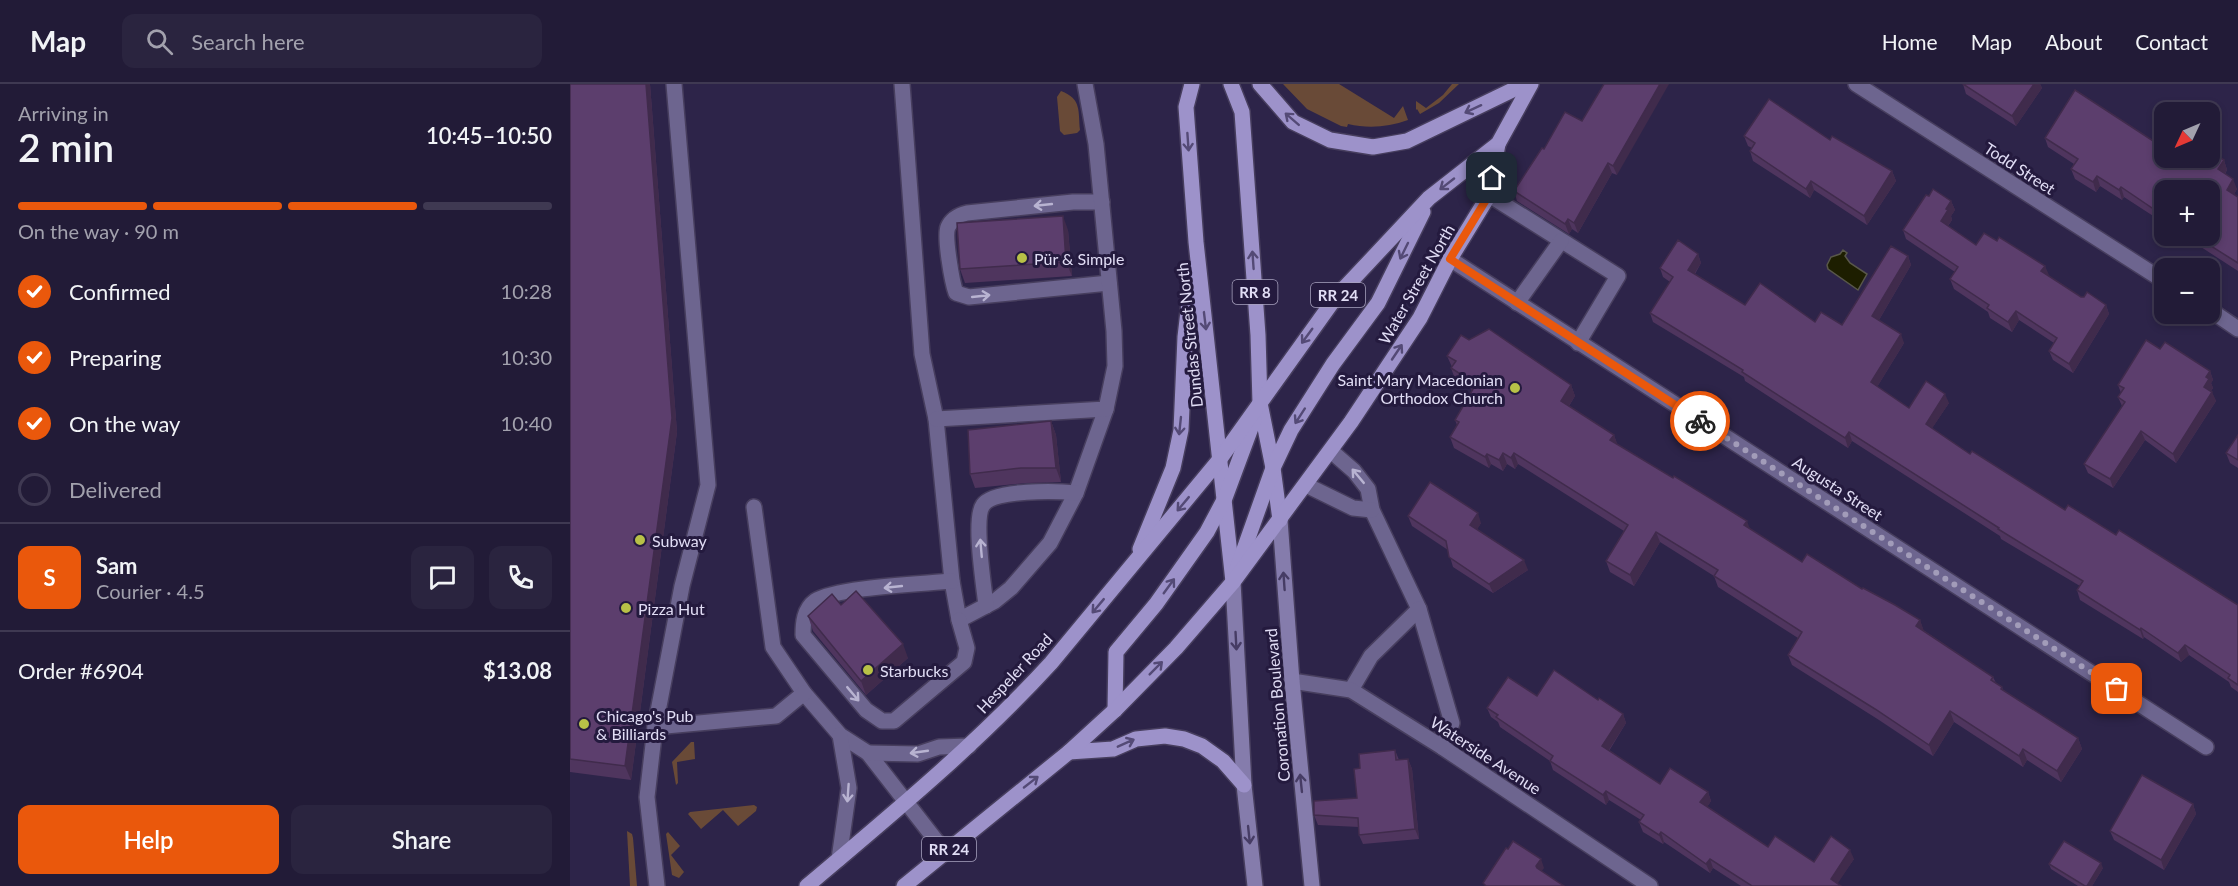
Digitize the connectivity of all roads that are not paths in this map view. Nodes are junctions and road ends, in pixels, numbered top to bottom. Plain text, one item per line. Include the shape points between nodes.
1 (674, 84) edge
2 (902, 84) edge
3 (1086, 84) edge
4 (1191, 84) edge
5 (1230, 84) edge
6 (1260, 84) edge
7 (1525, 84) edge
8 (1531, 84) edge
9 (1856, 84) edge
10 (1498, 144) junction
11 (1489, 195) junction
12 (1430, 198) junction
13 (1102, 202) junction
14 (1561, 241) junction
15 (1196, 242) junction
16 (1450, 259) junction
17 (2154, 276) edge
18 (1109, 283) junction
19 (1517, 303) junction
20 (2220, 316) edge
21 (2238, 328) edge
22 (1578, 343) junction
23 (1260, 403) junction
24 (1106, 409) junction
25 (936, 419) junction
26 (1331, 451) junction
27 (1221, 459) junction
28 (1273, 468) junction
29 (1306, 486) junction
30 (1076, 493) junction
31 (1225, 498) junction
32 (754, 507) dead end
33 (1372, 510) junction
34 (1280, 520) junction
35 (1136, 562) junction
36 (952, 581) junction
37 (1233, 582) junction
38 (986, 606) junction
39 (1419, 609) junction
40 (958, 620) junction
41 (1292, 681) junction
42 (1351, 690) junction
43 (804, 693) junction
44 (1115, 710) junction
45 (655, 727) junction
46 (840, 735) junction
47 (969, 746) junction
48 (1442, 747) junction
49 (2206, 747) dead end
50 (1069, 752) junction
51 (868, 753) junction
52 (1244, 785) junction
53 (907, 801) junction
54 (945, 852) junction
55 (839, 859) junction
56 (657, 886) edge
57 (807, 886) edge
58 (904, 886) edge
59 (1255, 886) edge
60 (1312, 886) edge
61 (1650, 886) edge

1 - 45 street via 708,485 682,586
2 - 25 street via 922,354
3 - 13 street
4 -> 15 main road, Dundas Street North via 1186,107
23 -> 5 main road, RR 8 via 1242,112
7 -> 6 main road via 1407,141 1373,147 1330,140 1293,122
8 - 10 main road, Water Street North / RR 24
9 - 17 street, Todd Street
10 - 11 main road, Water Street North / RR 24
10 -> 12 main road, Water Street North / RR 24
11 - 14 street
11 - 16 main road, Water Street North / RR 24
12 -> 23 main road, Water Street North / RR 24 via 1336,297
12 -> 28 main road via 1378,303 1333,364 1291,430
13 - 18 street
13 -> 18 street via 956,216 947,228 951,281 956,293 969,297
14 - 19 street
14 - 22 street via 1618,276
15 -> 27 main road, Dundas Street North
15 -> 35 main road via 1185,337 1181,430 1173,468
16 - 19 street, Augusta Street
26 -> 16 main road, Water Street North / RR 24 via 1420,318
18 - 24 street via 1115,366
19 - 22 street, Augusta Street
20 - 21 street
22 - 49 street, Augusta Street
23 - 27 main road, RR 24
23 - 28 main road, RR 8
23 - 31 main road
24 - 25 street
24 - 30 street
25 - 36 street
26 - 29 main road, Water Street North / RR 24
33 -> 26 street via 1368,489
27 - 31 main road, Dundas Street North
27 -> 35 main road, Hespeler Road / RR 24
28 - 34 main road, RR 8
28 - 37 main road
29 - 33 street via 1353,508
29 - 34 main road, Water Street North / RR 24
30 - 38 street via 1050,543 1011,588
38 -> 30 street via 978,519 983,505 993,497 1051,490
31 - 37 main road, Dundas Street North
44 -> 31 main road via 1116,652 1186,564
32 - 43 street via 774,647
33 - 39 street
34 - 37 main road, RR 24
41 -> 34 main road, Coronation Boulevard / RR 8
35 -> 47 main road, Hespeler Road / RR 24 via 1030,686
36 - 40 street
36 -> 40 street via 833,594 813,602 803,618 803,634 866,710 882,722 894,721 964,662 968,648
44 -> 37 main road, RR 24 via 1185,639
37 -> 52 main road
38 - 40 street
39 - 42 street via 1371,656
39 - 48 street via 1452,723
41 - 42 street, Waterside Avenue
60 -> 41 main road, Coronation Boulevard / RR 8
42 - 48 street, Waterside Avenue
43 - 45 street via 776,716
43 - 46 street
44 - 50 main road, RR 24
45 - 56 street via 647,797
46 - 51 street
46 -> 55 street via 849,788
47 -> 51 street via 939,747 918,754
47 - 53 main road, Hespeler Road / RR 24
48 - 61 street, Waterside Avenue
50 -> 52 main road via 1113,749 1136,739 1184,739 1223,760
54 -> 50 main road, RR 24
51 - 53 street
52 -> 59 main road
53 - 54 street
53 - 55 main road, Hespeler Road / RR 24
54 - 58 main road, RR 24
55 - 57 main road, Hespeler Road / RR 24

